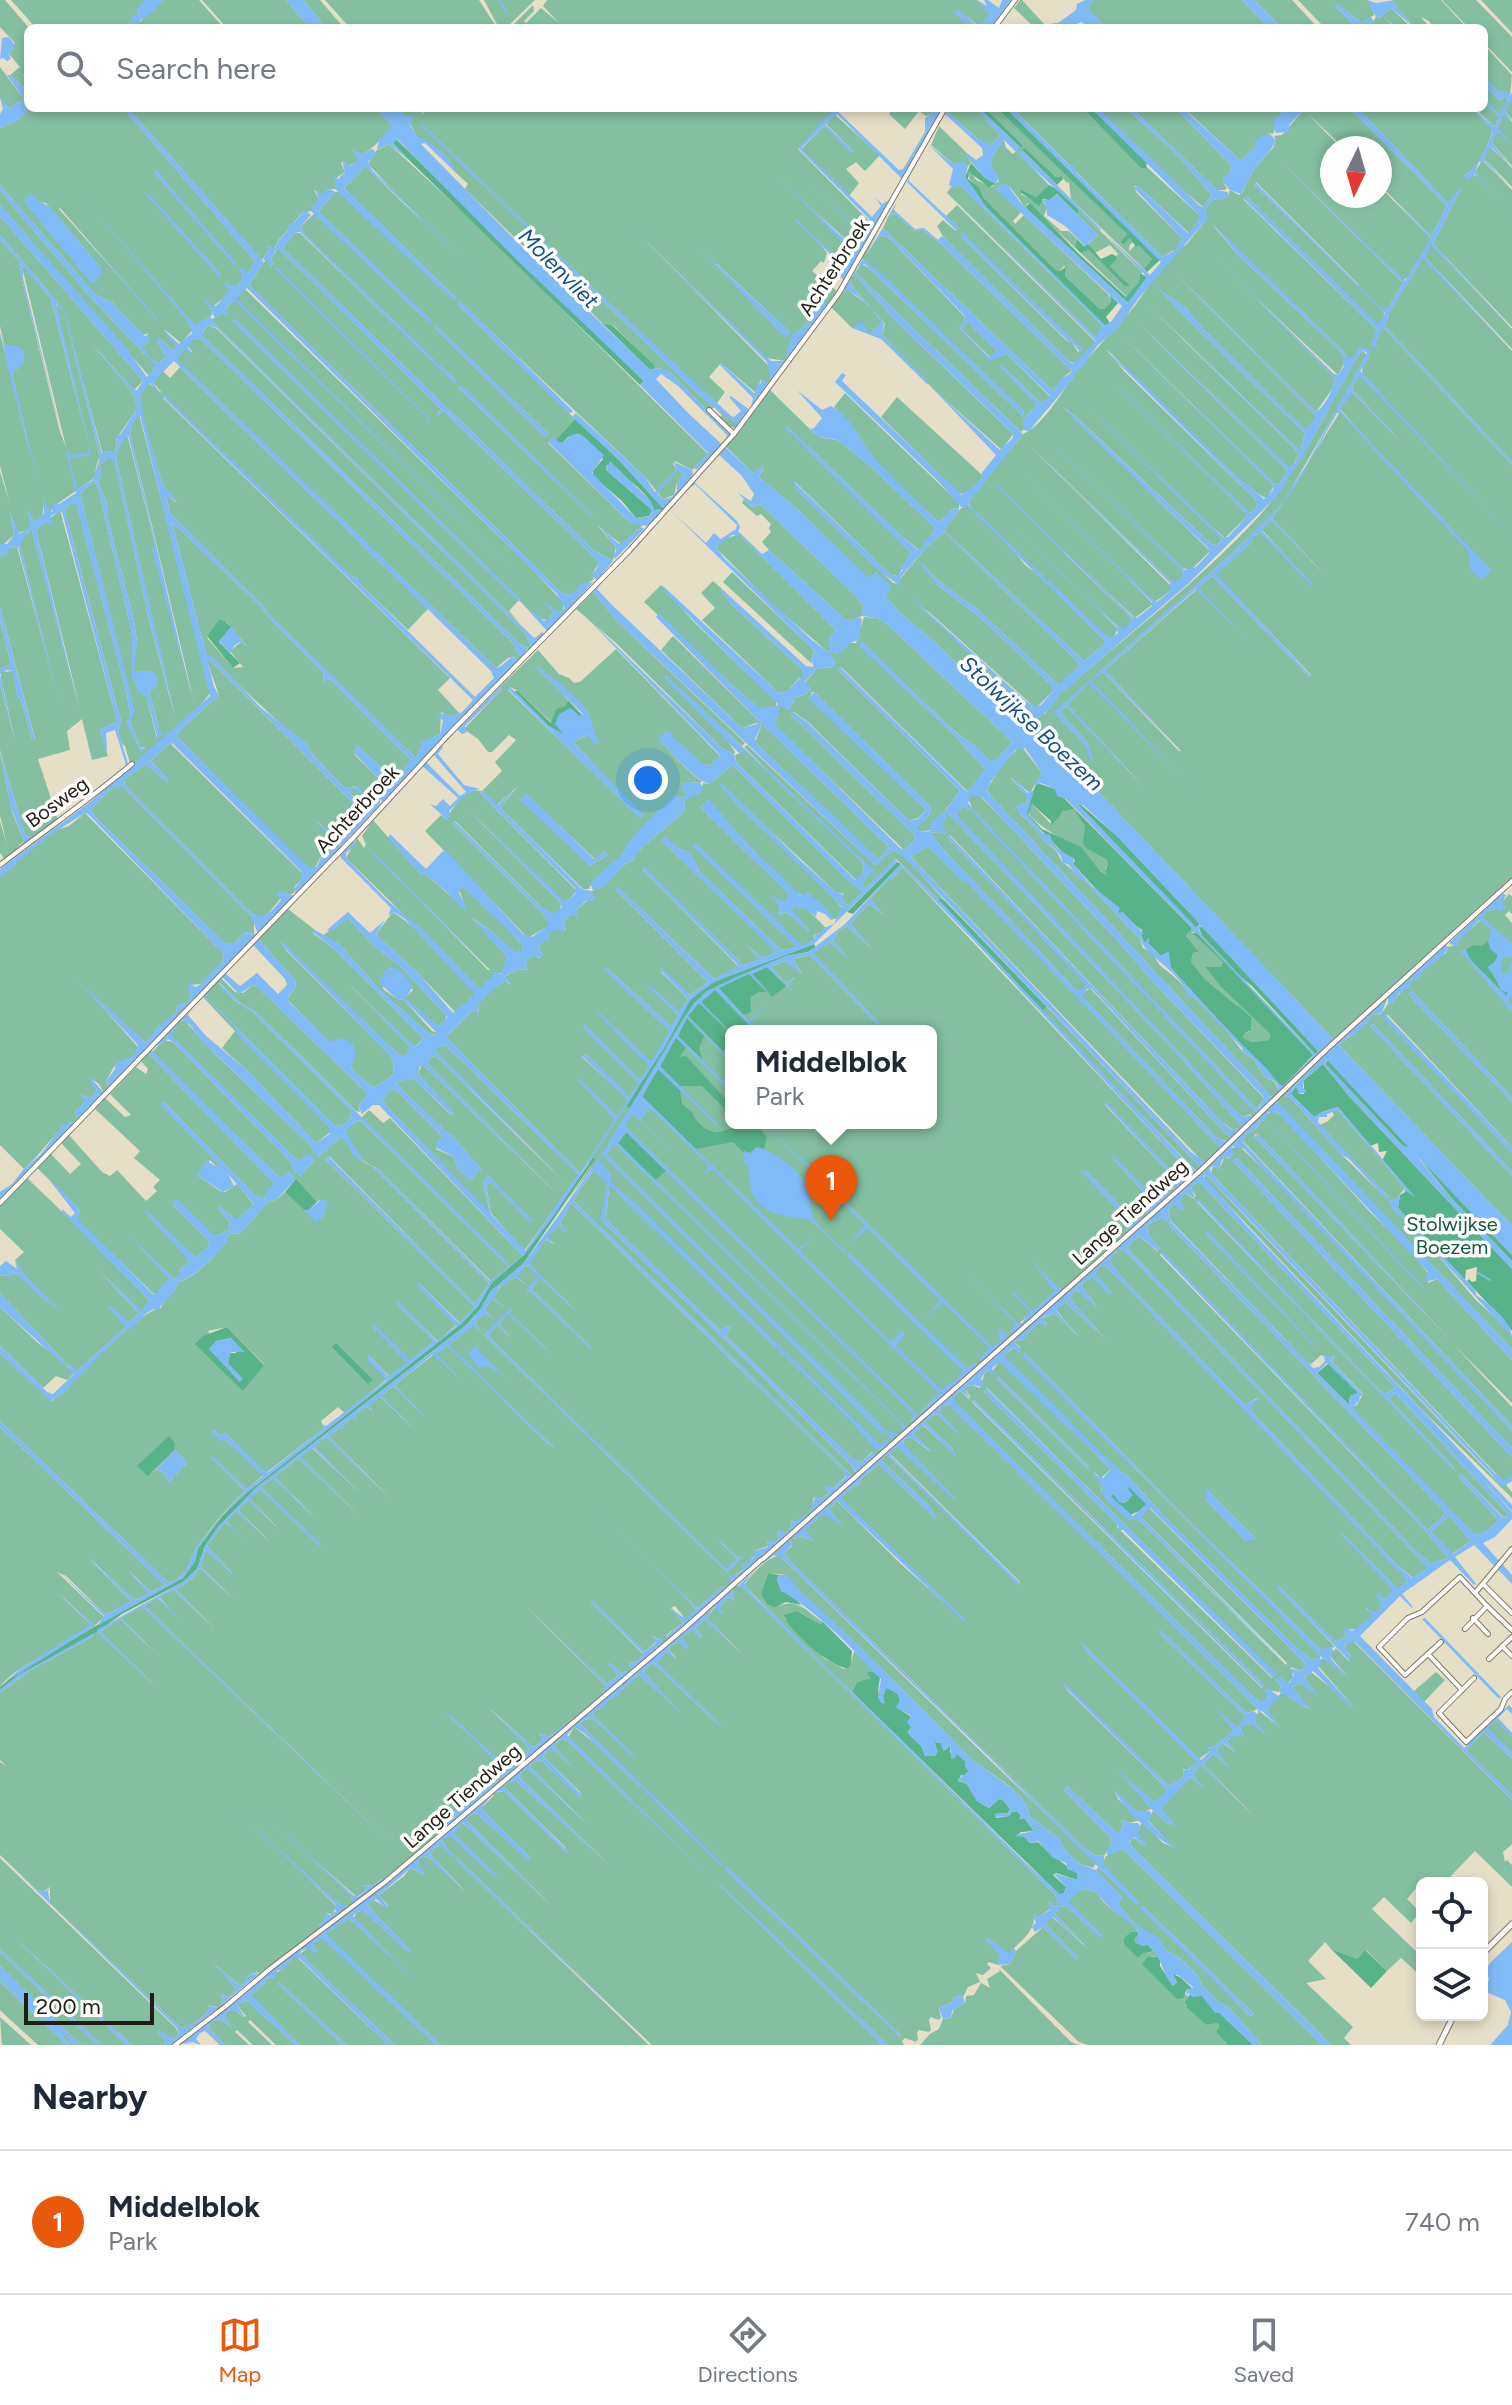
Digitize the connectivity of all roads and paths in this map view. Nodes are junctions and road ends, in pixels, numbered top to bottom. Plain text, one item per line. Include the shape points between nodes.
1 (1015, 0) edge
2 (997, 24) edge
3 (943, 112) edge
4 (709, 410) dead end
5 (734, 434) junction
6 (132, 764) dead end
7 (0, 865) edge
8 (1512, 881) edge
9 (0, 1203) edge
10 (1512, 1549) edge
11 (1483, 1584) junction
12 (1475, 1593) junction
13 (1487, 1606) junction
14 (1512, 1613) edge
15 (1473, 1618) junction
16 (1465, 1629) dead end
17 (1512, 1630) edge
18 (1488, 1634) dead end
19 (1512, 1637) edge
20 (1441, 1642) dead end
21 (1502, 1646) junction
22 (1429, 1655) junction
23 (1512, 1656) edge
24 (1489, 1659) dead end
25 (1474, 1678) dead end
26 (1462, 1690) junction
27 (1512, 1692) edge
28 (1512, 1924) edge
29 (1487, 1949) edge
30 (1451, 2021) edge
31 (175, 2045) edge
32 (1439, 2045) edge

1 - 2 street
3 - 5 street, Achterbroek via 839,293
4 - 5 street
5 - 9 street, Achterbroek via 629,551
6 - 7 street, Bosweg
8 - 31 street, Lange Tiendweg via 1178,1190 686,1627 385,1882
10 - 11 street
11 - 12 street
11 - 14 street
12 - 13 street
12 - 22 street via 1460,1577 1379,1647 1405,1675
13 - 15 street
13 - 17 street
15 - 16 street
15 - 18 street
19 - 21 street
20 - 22 street
21 - 23 street
21 - 24 street
22 - 26 street
25 - 26 street
26 - 27 street via 1439,1713 1466,1742
28 - 29 street
30 - 32 street

